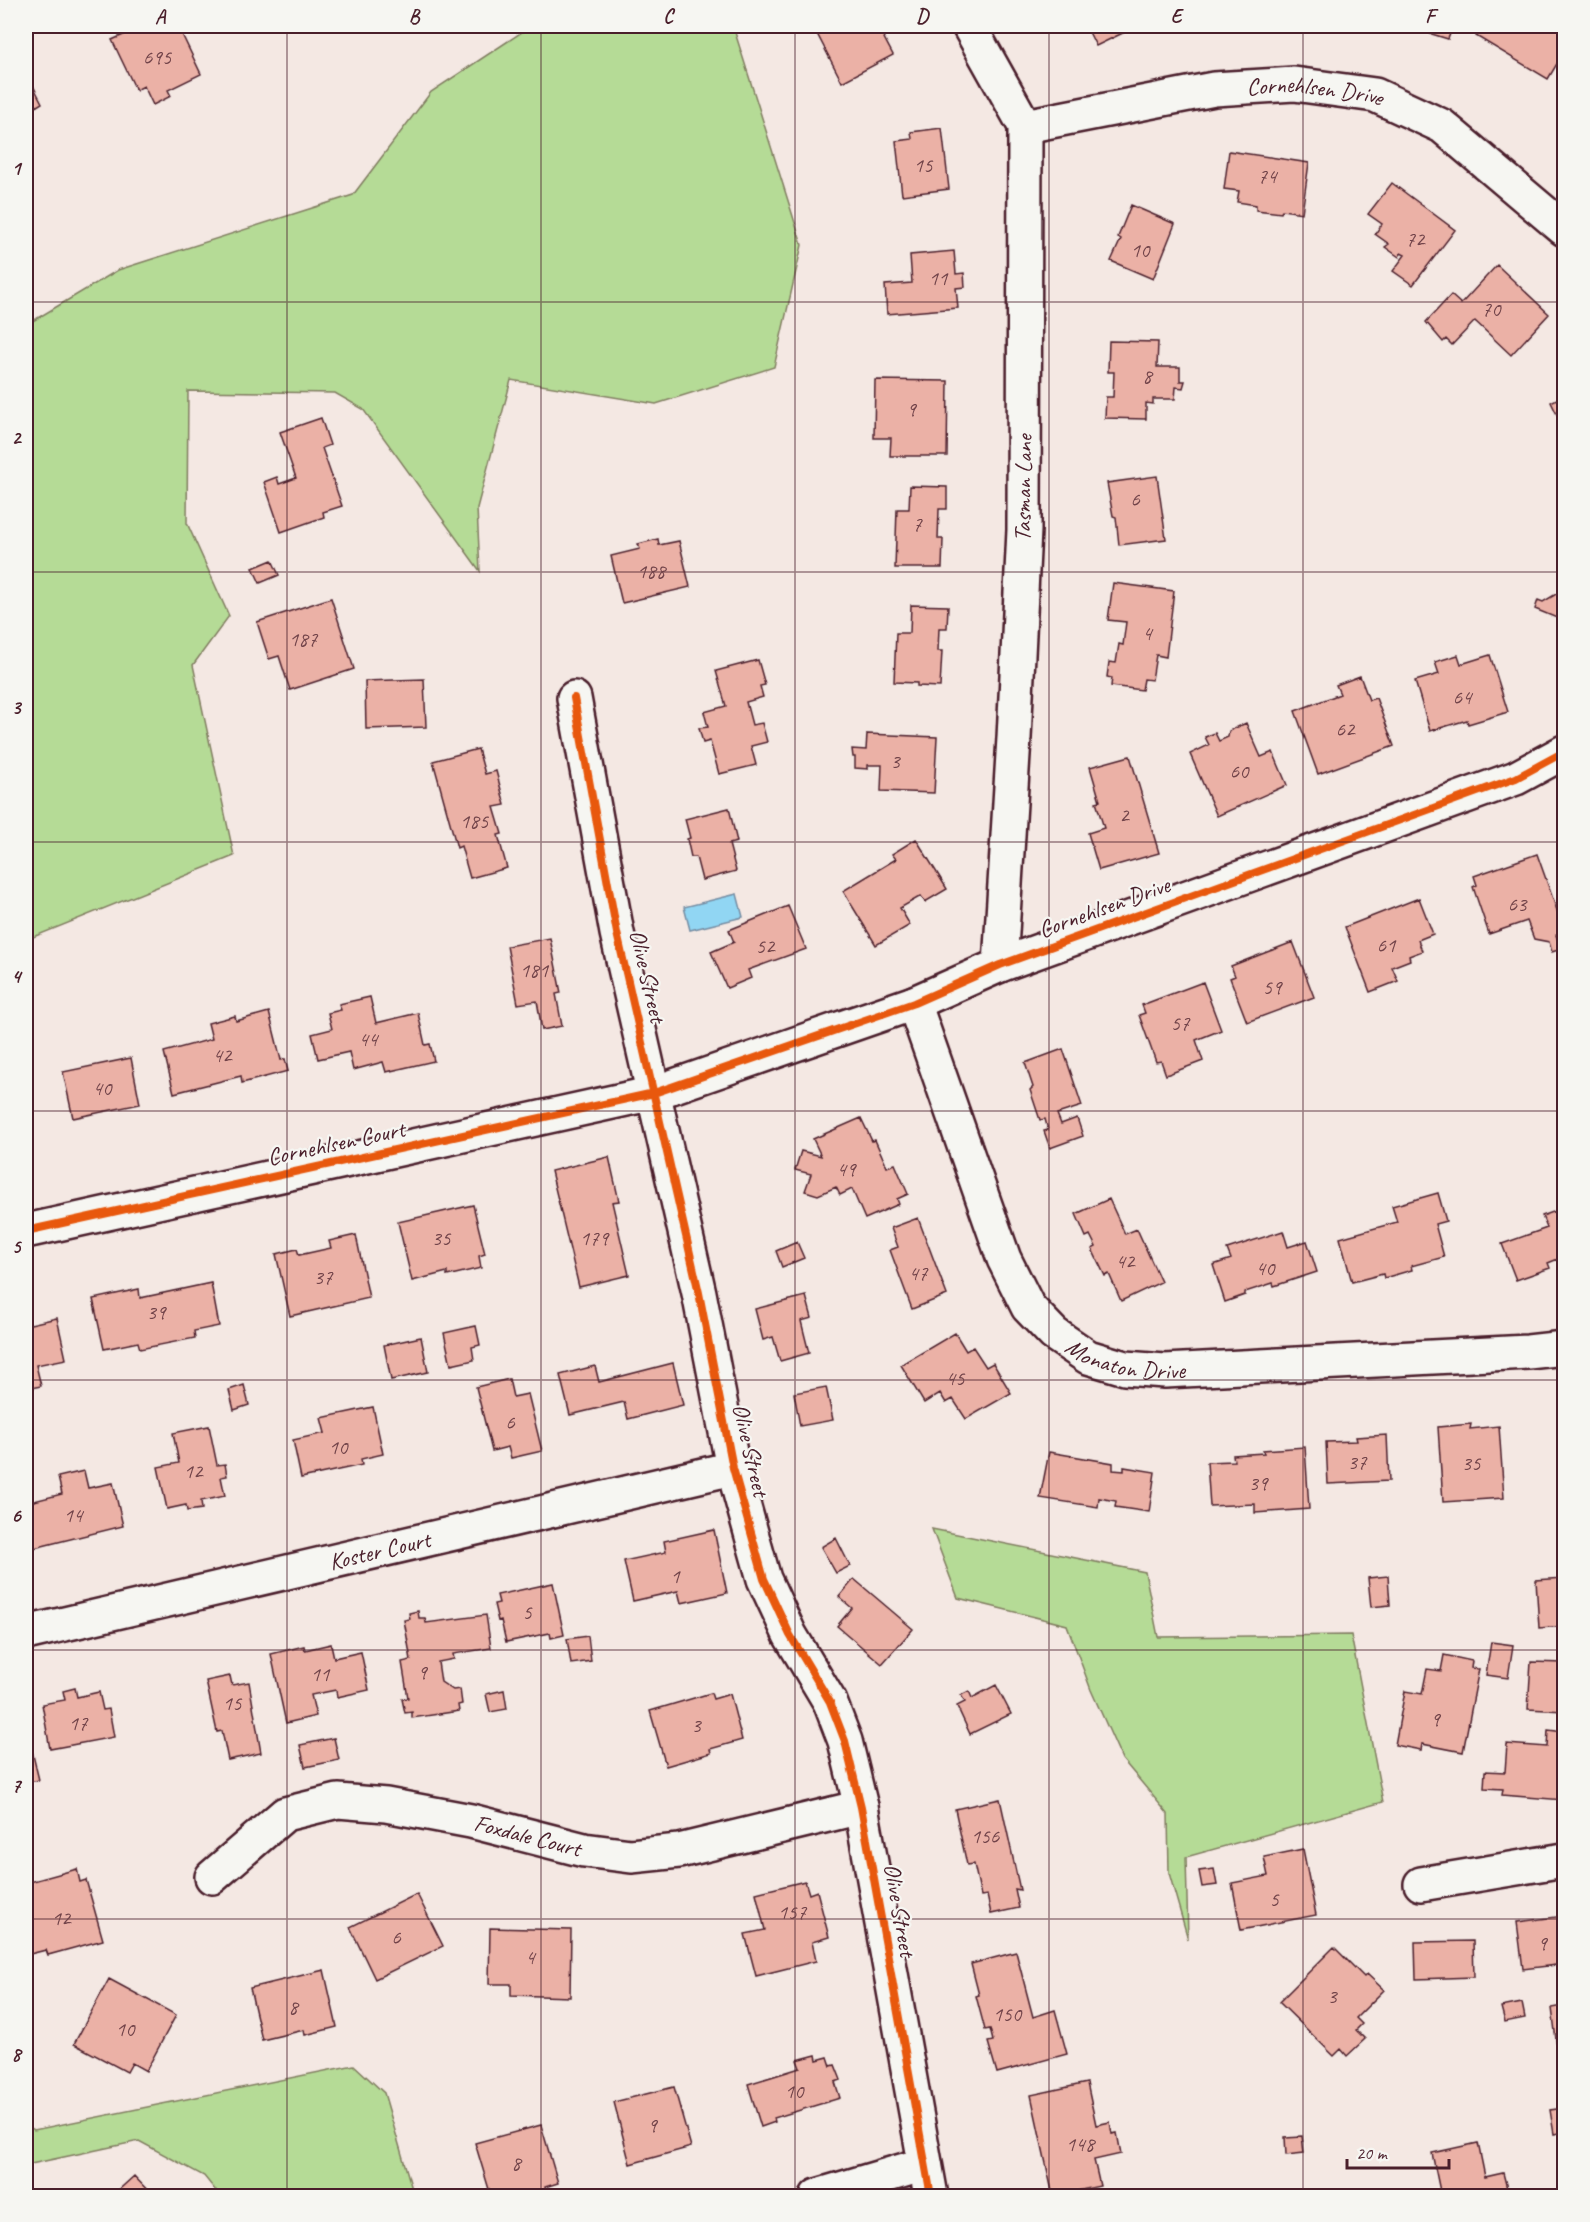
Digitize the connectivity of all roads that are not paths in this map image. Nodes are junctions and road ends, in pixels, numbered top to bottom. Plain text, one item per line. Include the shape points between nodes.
1 (969, 26) edge
2 (1025, 126) junction
3 (1564, 229) edge
4 (574, 698) dead end
5 (1564, 752) edge
6 (1000, 965) junction
7 (914, 1003) junction
8 (654, 1092) junction
9 (26, 1231) edge
10 (1564, 1348) edge
11 (733, 1468) junction
12 (26, 1633) edge
13 (861, 1807) junction
14 (1564, 1860) edge
15 (212, 1877) dead end
16 (1421, 1884) dead end
17 (925, 2164) junction
18 (818, 2196) edge
19 (931, 2196) edge

1 - 2 street, Tasman Lane
2 - 3 street, Cornehlsen Drive via 1214,88 1294,84 1375,95 1442,126
2 - 6 street, Tasman Lane via 1024,530
4 - 8 street, Olive Street via 618,933
5 - 6 street, Cornehlsen Drive via 1515,778
6 - 7 street, Cornehlsen Drive
7 - 8 street, Cornehlsen Drive
7 - 10 street, Monaton Drive via 1004,1259 1028,1307 1054,1334 1088,1358 1125,1368 1165,1371
8 - 9 street, Cornehlsen Court
8 - 11 street, Olive Street
11 - 12 street, Koster Court
11 - 13 street, Olive Street via 764,1579 790,1635 830,1702 845,1741
13 - 15 street, Foxdale Court via 679,1851 631,1856 584,1850 471,1821 386,1805 338,1801 285,1814
13 - 17 street, Olive Street
14 - 16 street
17 - 18 street
17 - 19 street, Olive Street

